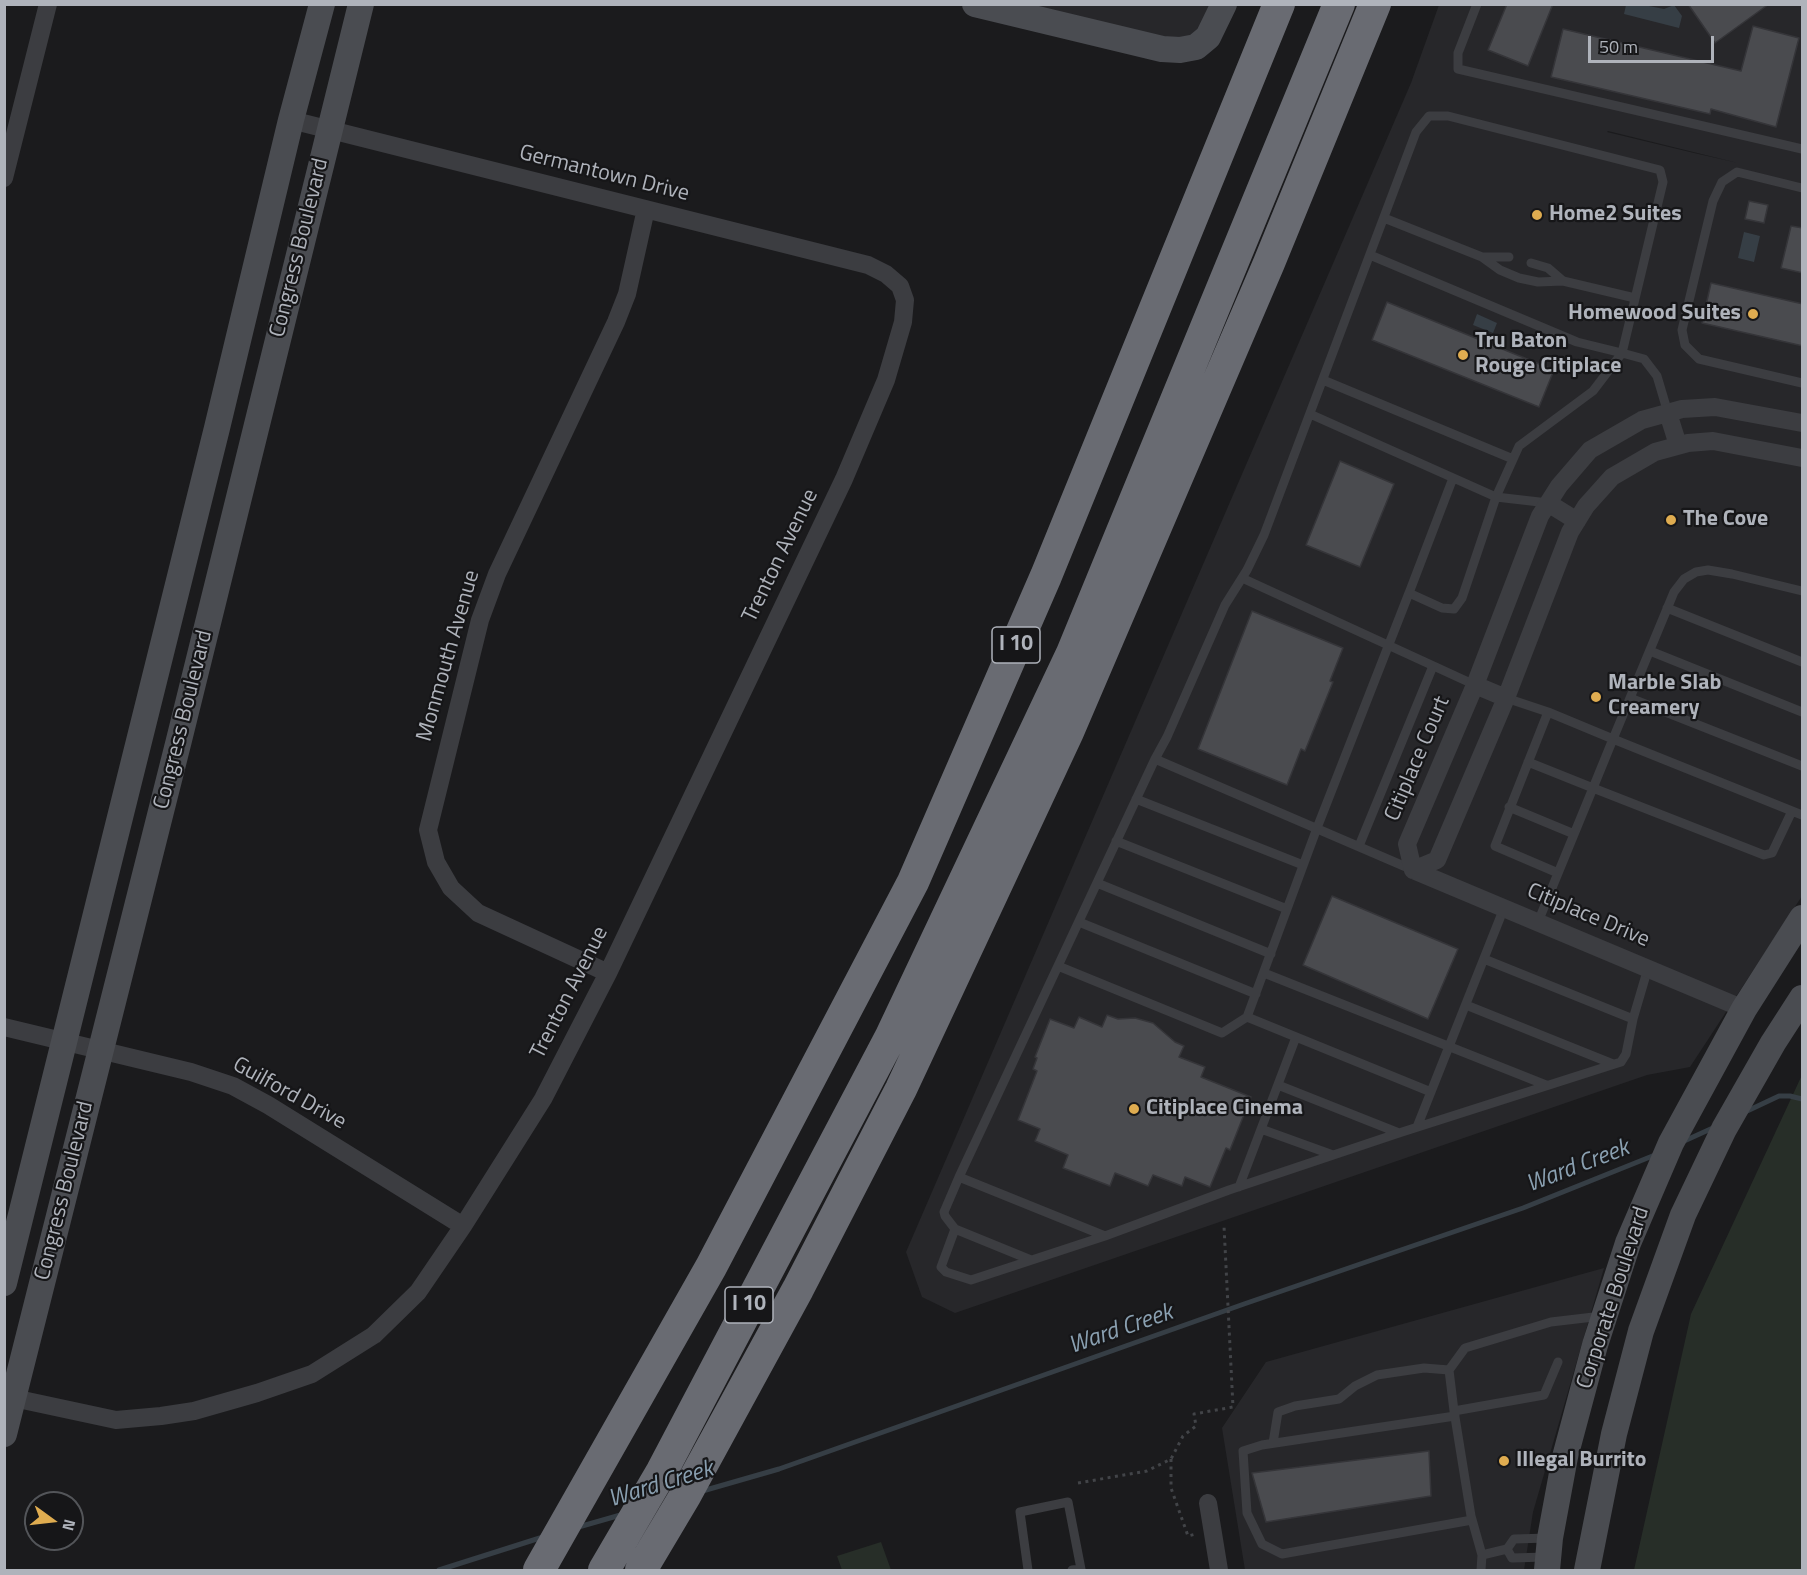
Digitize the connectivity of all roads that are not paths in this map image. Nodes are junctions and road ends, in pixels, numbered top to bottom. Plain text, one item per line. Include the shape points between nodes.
1 (48, 4) edge
2 (322, 4) edge
3 (361, 4) edge
4 (975, 4) edge
5 (1224, 4) edge
6 (1279, 4) edge
7 (1339, 4) edge
8 (1375, 4) edge
9 (1477, 4) edge
10 (1007, 8) edge
11 (291, 120) junction
12 (329, 130) junction
13 (1803, 149) edge
14 (4, 178) edge
15 (1803, 188) edge
16 (646, 209) junction
17 (1384, 218) junction
18 (1370, 255) junction
19 (1482, 256) junction
20 (1509, 257) dead end
21 (1531, 263) dead end
22 (1563, 281) junction
23 (900, 286) joint
24 (1635, 298) junction
25 (1622, 353) junction
26 (1323, 380) junction
27 (1803, 383) edge
28 (1668, 413) junction
29 (1310, 414) junction
30 (1803, 423) edge
31 (217, 428) junction
32 (254, 436) junction
33 (1678, 445) junction
34 (1803, 458) edge
35 (1513, 459) junction
36 (1453, 478) junction
37 (1496, 497) junction
38 (1548, 503) junction
39 (1577, 521) junction
40 (1242, 578) junction
41 (1803, 591) edge
42 (1408, 593) junction
43 (1667, 608) junction
44 (1388, 645) junction
45 (1650, 651) junction
46 (1803, 662) edge
47 (1433, 666) junction
48 (1475, 685) junction
49 (1506, 698) junction
50 (1630, 698) junction
51 (1548, 712) junction
52 (1803, 712) edge
53 (139, 736) junction
54 (1613, 739) junction
55 (178, 745) junction
56 (1155, 759) junction
57 (1528, 762) junction
58 (1803, 766) edge
59 (1593, 788) junction
60 (1136, 799) junction
61 (1509, 807) junction
62 (1792, 811) junction
63 (1803, 815) edge
64 (1317, 828) junction
65 (1574, 834) junction
66 (1116, 842) junction
67 (1359, 846) junction
68 (1303, 865) junction
69 (1413, 870) junction
70 (1558, 873) junction
71 (1097, 883) junction
72 (1504, 908) junction
73 (1287, 909) junction
74 (1803, 918) edge
75 (1079, 922) junction
76 (1538, 922) junction
77 (1271, 954) junction
78 (1484, 959) junction
79 (1058, 966) junction
80 (1648, 968) junction
81 (608, 973) junction
82 (1264, 973) junction
83 (1256, 994) junction
84 (1802, 999) edge
85 (1466, 1005) junction
86 (1744, 1009) junction
87 (1247, 1017) junction
88 (1633, 1019) junction
89 (4, 1027) edge
90 (1296, 1037) junction
91 (65, 1043) junction
92 (1449, 1046) junction
93 (100, 1052) junction
94 (1613, 1064) junction
95 (1278, 1085) junction
96 (1546, 1085) junction
97 (1431, 1092) junction
98 (1417, 1127) junction
99 (1261, 1129) junction
100 (1399, 1133) junction
101 (1333, 1155) junction
102 (959, 1177) junction
103 (1239, 1187) junction
104 (463, 1226) junction
105 (956, 1229) junction
106 (1105, 1236) junction
107 (1031, 1260) junction
108 (4, 1283) edge
109 (1604, 1316) junction
110 (1558, 1362) dead end
111 (1449, 1370) junction
112 (9, 1397) edge
113 (1454, 1413) junction
114 (4, 1434) edge
115 (1273, 1443) junction
116 (1208, 1503) dead end
117 (1472, 1520) junction
118 (1507, 1549) junction
119 (1482, 1555) junction
120 (1549, 1555) edge
121 (539, 1570) edge
122 (604, 1570) edge
123 (641, 1570) edge
124 (1028, 1570) edge
125 (1072, 1570) edge
126 (1220, 1570) edge
127 (1481, 1570) edge
128 (1587, 1570) edge

1 - 14 street
2 - 11 street, Congress Boulevard
3 - 12 street, Congress Boulevard
4 - 10 street
5 - 10 street via 1208,37 1196,47 1180,50 1162,49
6 - 121 highway, I 10 via 1046,576 913,882 711,1267
7 - 122 highway, I 10 via 1072,653 890,1038 662,1471
8 - 123 highway via 1265,274 1068,732 901,1089 755,1368
9 - 13 lane via 1458,53 1458,69
11 - 12 street, Germantown Drive
11 - 31 street, Congress Boulevard
12 - 16 street, Germantown Drive
12 - 32 street, Congress Boulevard
15 - 27 lane via 1737,172 1722,182 1713,201 1682,330 1685,345 1699,359
16 - 23 street, Germantown Drive via 868,265
16 - 81 street, Monmouth Avenue via 627,294 616,322 497,574 480,620 428,830 436,862 451,888 478,914
17 - 18 lane
17 - 19 lane
17 - 24 lane via 1416,132 1429,116 1448,116 1660,170 1663,182
18 - 25 lane via 1577,342
18 - 26 lane
19 - 20 lane
19 - 22 lane via 1519,278
21 - 22 lane via 1548,268
22 - 24 lane
23 - 81 street, Trenton Avenue via 905,300 903,322 886,381 844,479
24 - 25 lane
25 - 28 lane via 1644,359 1657,376
25 - 35 lane via 1593,391 1519,446
26 - 29 lane
26 - 35 lane
28 - 30 street, Citiplace Court via 1715,406
28 - 33 street
28 - 38 street, Citiplace Court via 1642,420 1590,450
29 - 36 lane
29 - 40 lane via 1264,535
31 - 32 street
31 - 53 street, Congress Boulevard
32 - 55 street, Congress Boulevard
33 - 34 street via 1713,441
33 - 39 street via 1655,452 1612,477
35 - 37 lane
36 - 37 lane
36 - 42 lane
37 - 38 lane
37 - 42 lane via 1462,598 1454,609
38 - 39 street
38 - 48 street, Citiplace Court
39 - 49 street
40 - 44 lane
40 - 56 lane via 1225,605
41 - 43 lane via 1708,570 1684,579
42 - 44 lane
43 - 45 lane
43 - 46 lane
44 - 47 lane
44 - 64 lane
45 - 50 lane
45 - 52 lane
47 - 48 lane
47 - 67 lane
48 - 49 street
48 - 69 street, Citiplace Court via 1407,844
49 - 51 lane
49 - 69 street via 1437,860
50 - 54 lane
50 - 58 lane
51 - 54 lane
51 - 57 lane
53 - 55 street
53 - 91 street, Congress Boulevard
54 - 59 lane
54 - 62 lane
55 - 93 street, Congress Boulevard
56 - 60 lane
56 - 64 lane
57 - 59 lane
57 - 61 lane
59 - 62 lane via 1764,855 1773,853
59 - 65 lane
60 - 66 lane
60 - 68 lane
61 - 65 lane
61 - 70 lane via 1495,846
62 - 63 lane
64 - 67 lane
64 - 68 lane
65 - 70 lane
66 - 71 lane
66 - 73 lane
67 - 69 lane
68 - 73 lane
69 - 72 street, Citiplace Drive
70 - 76 lane
71 - 75 lane
71 - 77 lane
72 - 76 street, Citiplace Drive
72 - 78 lane
73 - 77 lane
74 - 86 street, Corporate Boulevard
75 - 79 lane
75 - 83 lane
76 - 80 street, Citiplace Drive
77 - 82 lane
78 - 85 lane
78 - 88 lane
79 - 87 lane via 1222,1033
79 - 102 lane
80 - 86 street, Citiplace Drive
80 - 88 lane
81 - 104 street, Trenton Avenue via 543,1099
82 - 83 lane
82 - 92 lane
83 - 87 lane
84 - 128 street, Corporate Boulevard via 1724,1129 1683,1215 1641,1331 1614,1434
85 - 92 lane
85 - 94 lane
86 - 109 street, Corporate Boulevard via 1671,1143 1628,1243
87 - 90 lane
88 - 94 lane via 1626,1054 1621,1062
89 - 91 street, Guilford Drive
90 - 95 lane
90 - 97 lane
91 - 93 street, Guilford Drive
91 - 108 street, Congress Boulevard
92 - 96 lane
92 - 97 lane
93 - 104 street, Guilford Drive via 191,1072 232,1086
93 - 112 street, Congress Boulevard
94 - 96 lane
95 - 99 lane
95 - 100 lane
96 - 98 lane
97 - 98 lane
98 - 100 lane
99 - 101 lane
99 - 103 lane
100 - 101 lane
101 - 103 lane
102 - 105 lane via 944,1212
102 - 106 lane
103 - 106 lane
104 - 112 street, Trenton Avenue via 418,1292 374,1335 312,1374 194,1411 116,1420
105 - 107 lane
105 - 107 lane via 941,1267 946,1272 970,1280
106 - 107 lane
109 - 111 lane via 1551,1322 1465,1348
109 - 120 street, Corporate Boulevard via 1565,1457
110 - 113 lane via 1544,1395
111 - 113 lane
111 - 115 lane via 1424,1368 1377,1375 1339,1399 1278,1412
112 - 114 street, Congress Boulevard
113 - 115 lane
113 - 117 lane
115 - 117 lane via 1243,1451 1246,1513 1262,1544 1282,1554
116 - 126 street
117 - 119 lane
118 - 119 lane
118 - 120 lane via 1512,1558
118 - 120 lane via 1514,1539
119 - 127 lane
124 - 125 lane via 1020,1512 1068,1502 1081,1569

